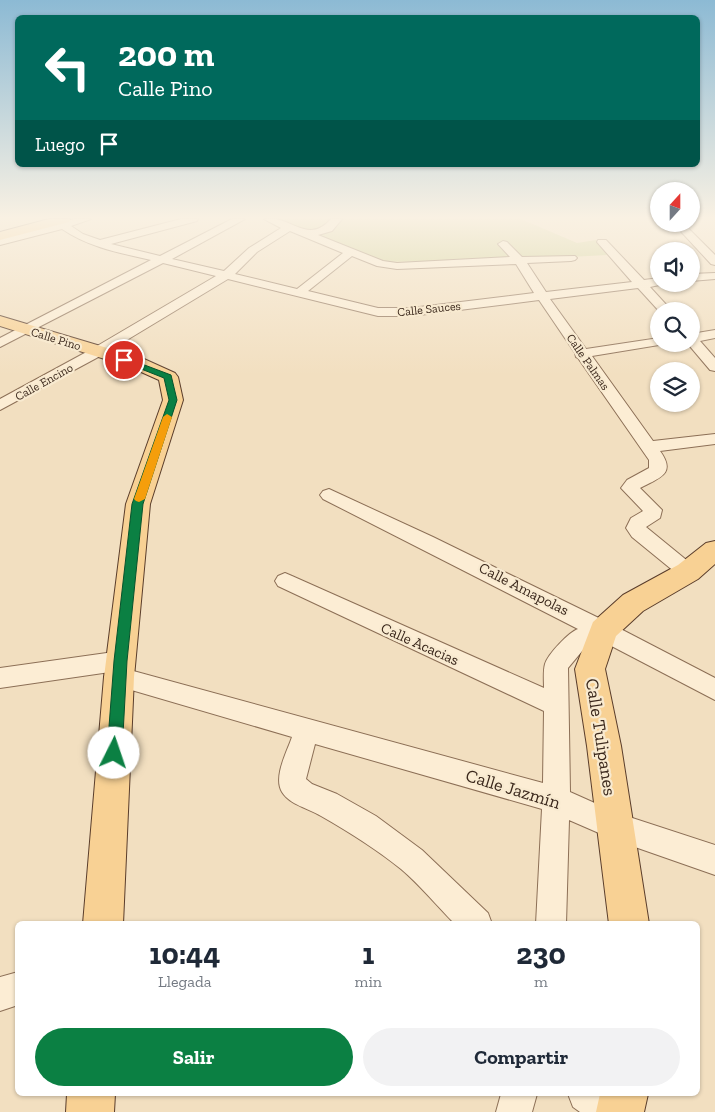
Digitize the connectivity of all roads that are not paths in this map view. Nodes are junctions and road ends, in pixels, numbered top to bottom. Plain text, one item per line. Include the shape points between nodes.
1 (137, 271) edge
2 (211, 271) edge
3 (231, 271) edge
4 (327, 271) edge
5 (526, 271) edge
6 (628, 271) edge
7 (227, 275) junction
8 (715, 276) edge
9 (700, 277) edge
10 (650, 283) edge
11 (640, 285) junction
12 (300, 292) junction
13 (542, 296) junction
14 (657, 302) edge
15 (0, 321) edge
16 (25, 330) junction
17 (715, 334) edge
18 (700, 336) edge
19 (0, 343) edge
20 (650, 343) edge
21 (700, 349) edge
22 (97, 352) junction
23 (581, 354) junction
24 (715, 367) edge
25 (3, 402) edge
26 (715, 439) edge
27 (653, 454) junction
28 (329, 495) dead end
29 (715, 550) edge
30 (688, 572) junction
31 (285, 582) dead end
32 (603, 630) junction
33 (120, 669) junction
34 (0, 678) edge
35 (715, 690) edge
36 (556, 705) junction
37 (306, 731) junction
38 (556, 800) junction
39 (615, 826) junction
40 (715, 860) edge
41 (103, 921) edge
42 (474, 921) edge
43 (551, 921) edge
44 (629, 921) edge
45 (15, 989) edge
46 (0, 994) edge
47 (91, 1096) edge
48 (518, 1096) edge
49 (588, 1096) edge
50 (624, 1096) edge
51 (90, 1112) edge
52 (514, 1112) edge
53 (608, 1112) edge
54 (620, 1112) edge

1 - 16 street
2 - 7 street, Calle Sauces
3 - 7 street, Calle Encino
4 - 12 street
5 - 13 street, Calle Palmas
6 - 11 street
7 - 12 street, Calle Sauces
7 - 22 street, Calle Encino
8 - 9 street
10 - 11 street, Calle Sauces
11 - 13 street, Calle Sauces
11 - 14 street
12 - 13 street, Calle Sauces via 378,312 411,312
13 - 23 street, Calle Palmas
15 - 16 main road, Calle Pino
16 - 19 street
16 - 22 main road, Calle Pino
17 - 18 street
20 - 23 street
21 - 24 street
22 - 25 street, Calle Encino
22 - 33 main road, Calle Pino via 137,363 171,388 138,504
23 - 27 street, Calle Palmas
26 - 27 street
27 - 30 street via 658,471 630,488 653,510 653,514 638,523 636,528
28 - 32 street, Calle Amapolas
29 - 30 main road, Calle Tulipanes
30 - 32 main road, Calle Tulipanes via 633,603
31 - 36 street, Calle Acacias
32 - 35 street, Calle Amapolas
32 - 36 street via 580,636 556,665
32 - 39 main road, Calle Tulipanes via 590,669
33 - 34 street
33 - 37 street, Calle Jazmín
33 - 41 main road
36 - 38 street
37 - 38 street, Calle Jazmín
37 - 42 street via 292,774 292,784 302,793 366,826 412,860
38 - 39 street, Calle Jazmín
38 - 43 street
39 - 40 street, Calle Jazmín
39 - 44 main road, Calle Tulipanes
45 - 46 street
47 - 51 main road
48 - 52 street
49 - 53 street
50 - 54 main road

